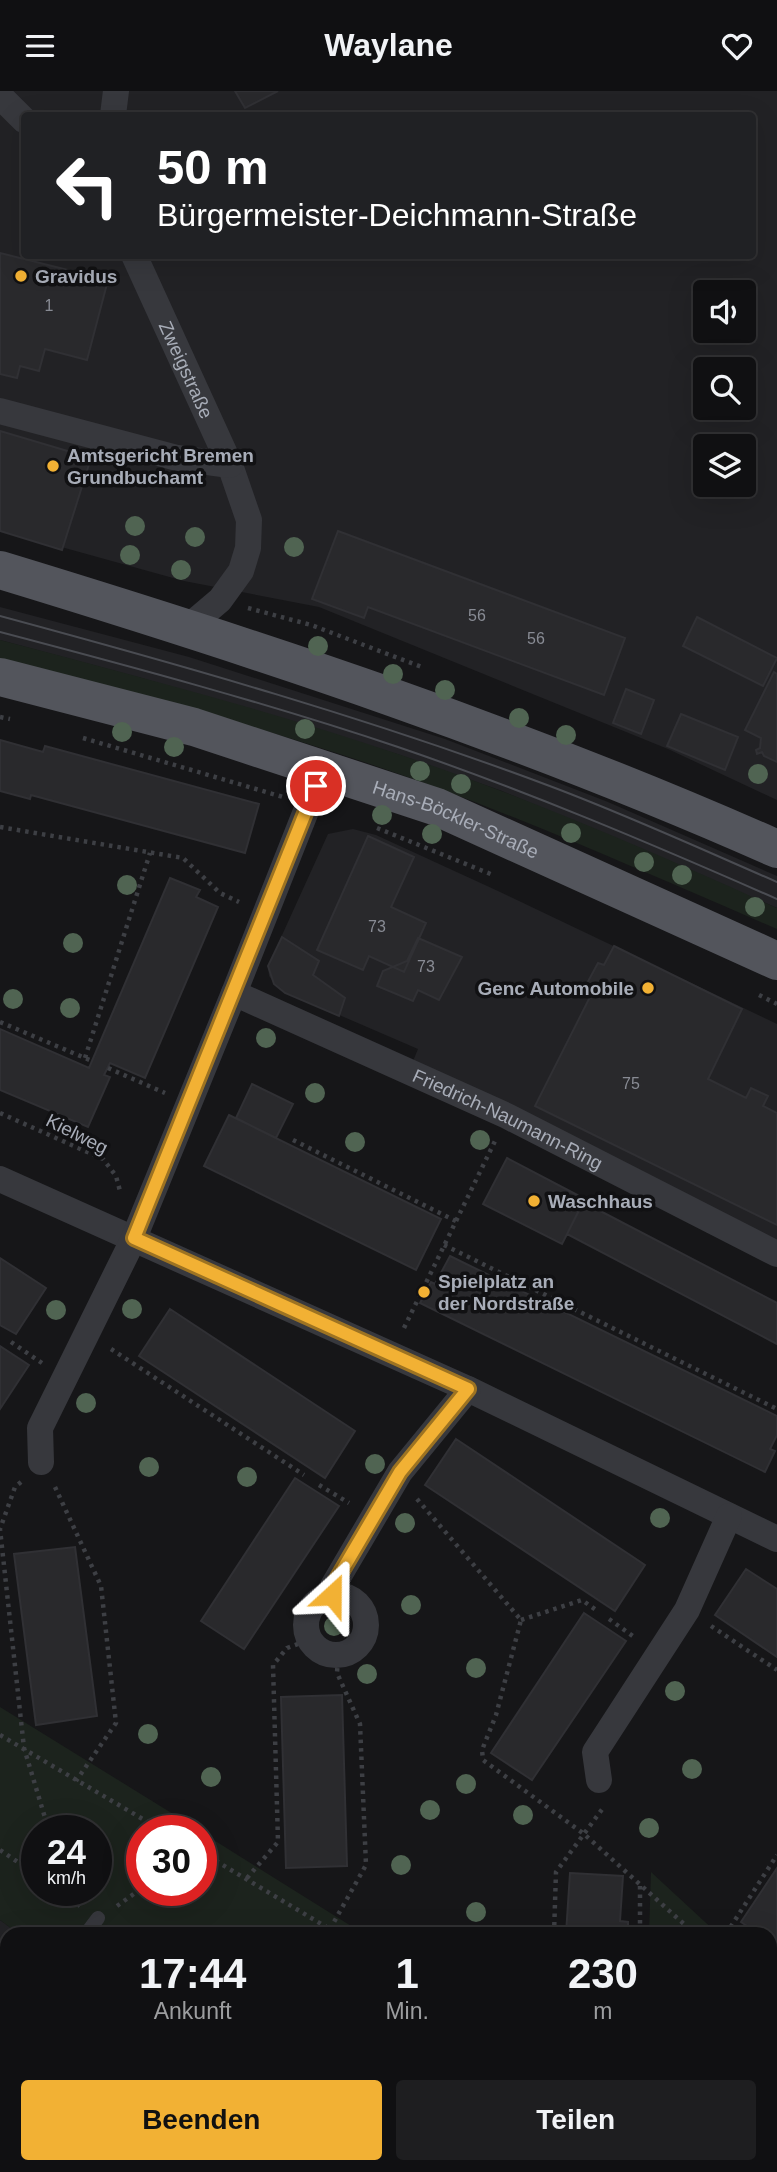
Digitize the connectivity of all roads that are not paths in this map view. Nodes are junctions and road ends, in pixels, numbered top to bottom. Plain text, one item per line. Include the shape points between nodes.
1 (116, 91) edge
2 (0, 96) edge
3 (113, 112) edge
4 (21, 117) edge
5 (136, 259) edge
6 (0, 411) edge
7 (230, 465) junction
8 (0, 570) edge
9 (187, 628) junction
10 (0, 677) edge
11 (323, 768) junction
12 (777, 849) edge
13 (777, 961) edge
14 (234, 993) junction
15 (0, 1179) edge
16 (134, 1238) junction
17 (777, 1254) edge
18 (468, 1389) junction
19 (41, 1462) road end
20 (729, 1516) junction
21 (775, 1533) edge
22 (332, 1595) junction
23 (599, 1780) road end
24 (98, 1918) road end
25 (91, 1927) edge

1 - 3 street
2 - 4 street
5 - 7 street, Zweigstraße
6 - 7 street via 177,458
7 - 9 street, Zweigstraße via 249,520 248,548 241,571 220,600
8 - 9 main road
9 - 12 main road via 548,754
10 - 11 main road, Hans-Böckler-Straße via 194,727
11 - 13 main road, Hans-Böckler-Straße via 437,807
11 - 14 street
14 - 16 street
14 - 17 street, Friedrich-Naumann-Ring via 507,1116
15 - 16 street
16 - 18 street
16 - 19 street via 40,1428
18 - 20 street
18 - 22 street via 398,1476
20 - 21 street
20 - 23 street via 687,1610 595,1752
22 - 22 street via 353,1600 365,1618 363,1639 338,1656 321,1652 309,1640 305,1621 322,1598
24 - 25 lane

